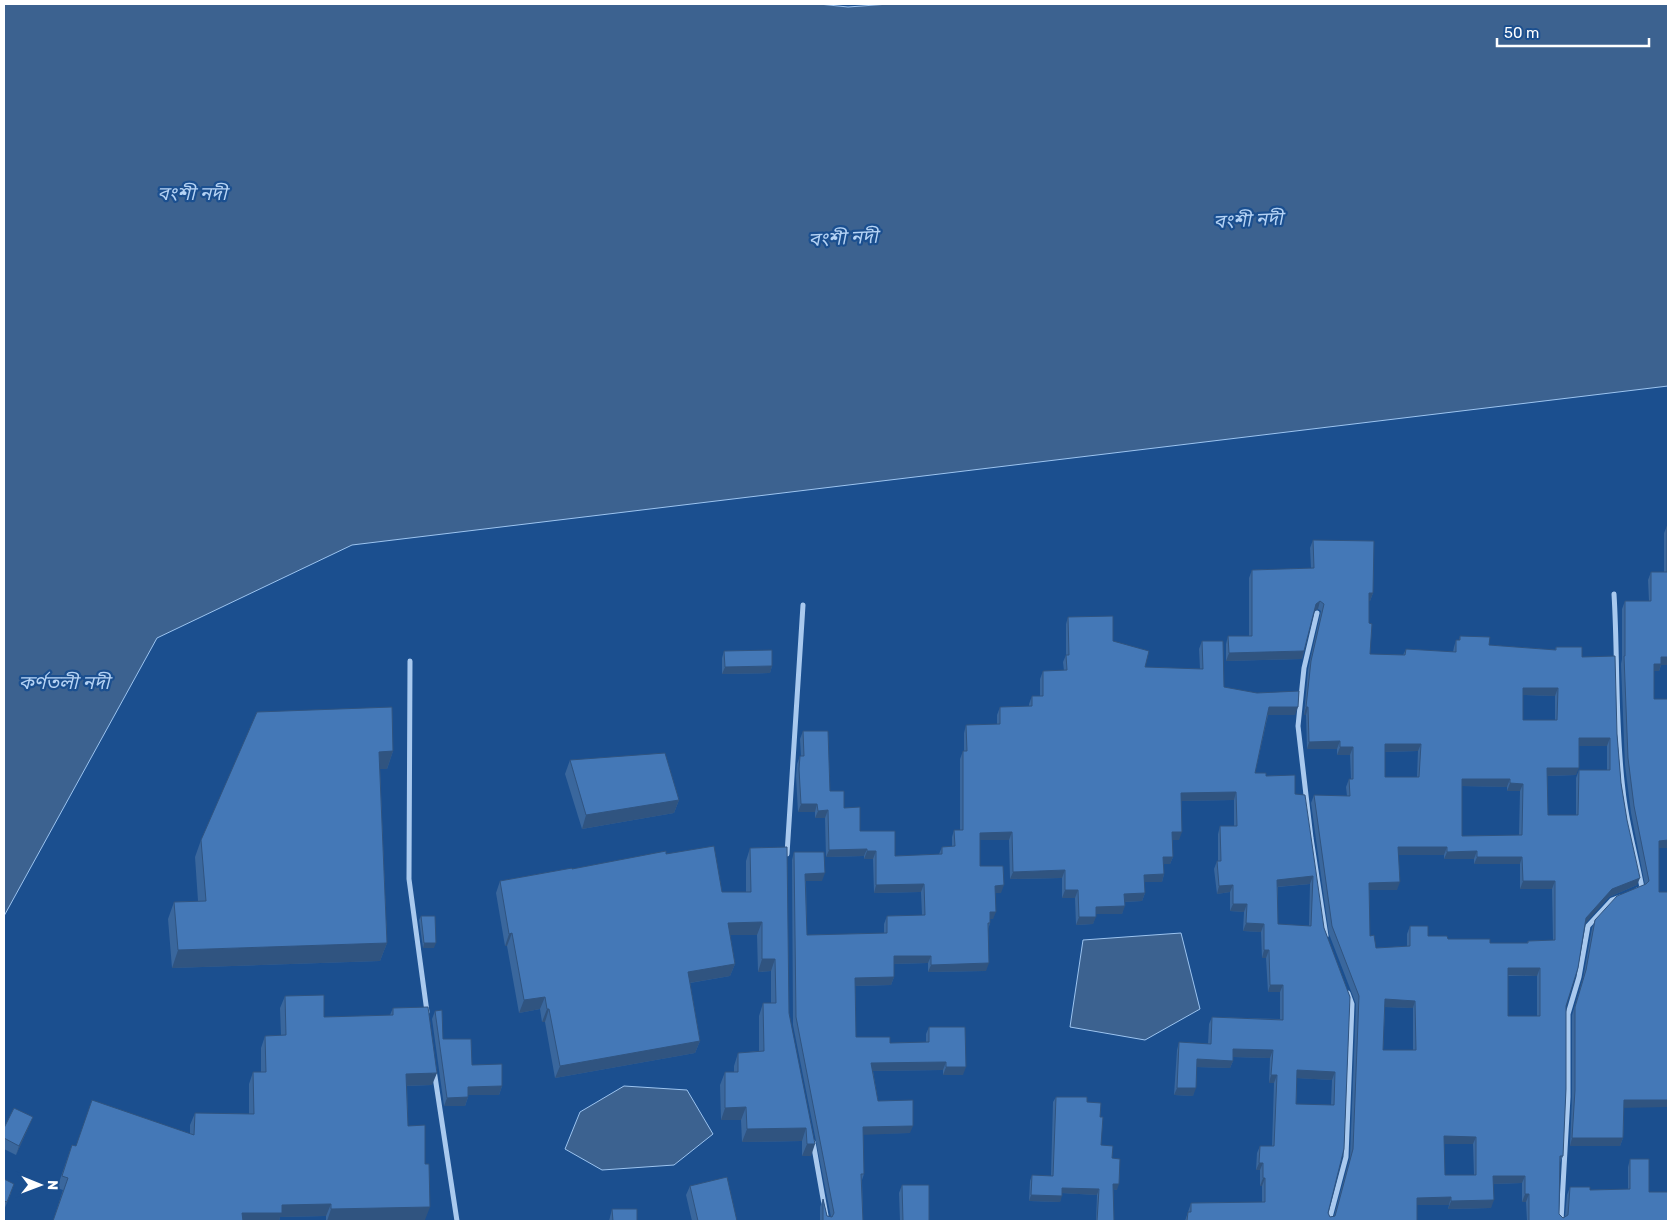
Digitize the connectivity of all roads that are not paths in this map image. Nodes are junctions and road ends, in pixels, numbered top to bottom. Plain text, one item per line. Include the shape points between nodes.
1 (1614, 594) dead end
2 (803, 605) dead end
3 (1317, 613) edge
4 (410, 661) dead end
5 (787, 859) edge
6 (1634, 891) edge
7 (1627, 894) edge
8 (1329, 943) edge
9 (1346, 987) edge
10 (427, 1016) edge
11 (434, 1064) edge
12 (812, 1137) edge
13 (457, 1221) edge
14 (827, 1221) edge
15 (1329, 1221) edge
16 (1561, 1221) edge

1 - 6 street via 1623,791 1642,888
2 - 5 street
3 - 8 street via 1304,668 1298,726 1311,838 1325,935
4 - 10 street via 409,879
7 - 16 street via 1612,900 1588,926 1579,977 1568,1014 1568,1097
9 - 15 street via 1352,1004 1346,1157
11 - 13 street
12 - 14 street

